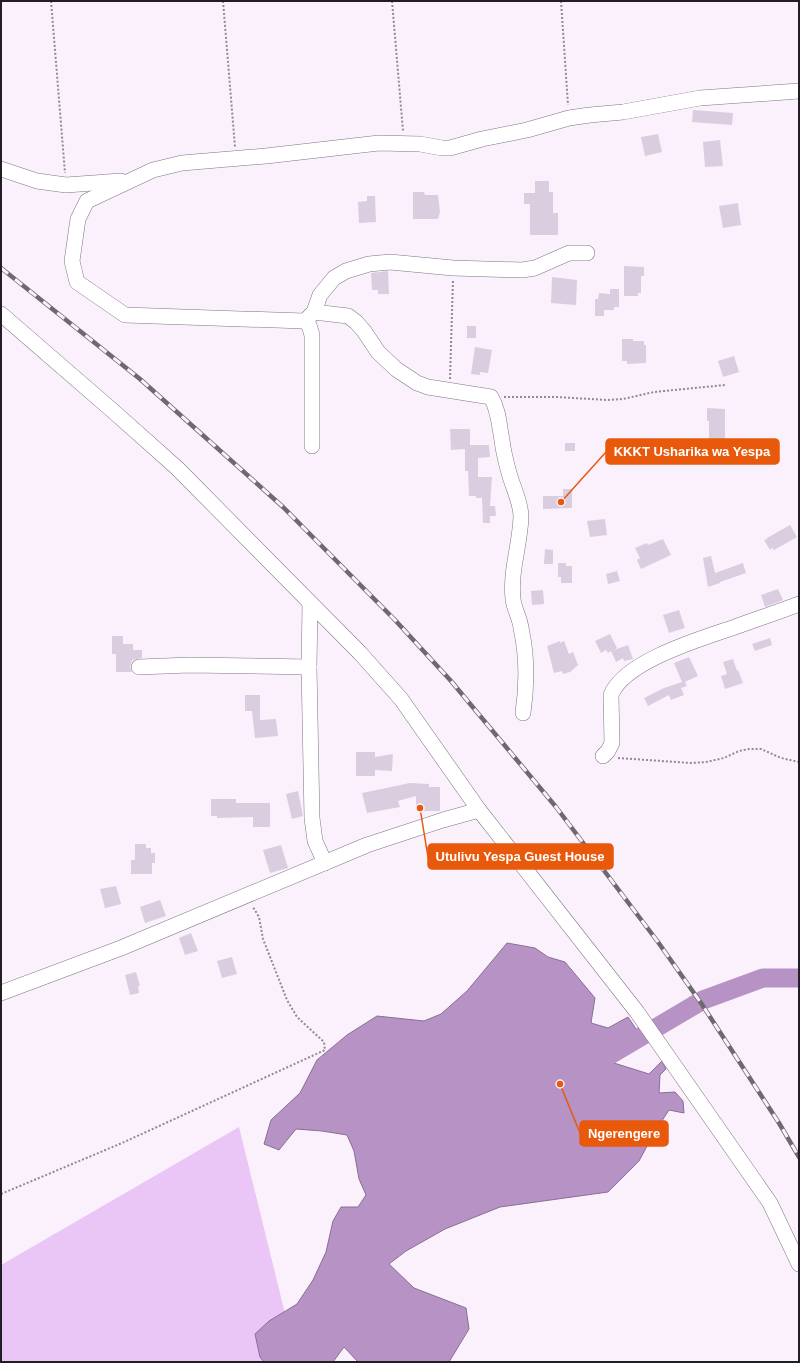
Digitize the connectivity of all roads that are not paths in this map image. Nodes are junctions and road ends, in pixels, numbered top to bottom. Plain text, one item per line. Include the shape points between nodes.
1 (799, 91) edge
2 (1, 170) edge
3 (130, 180) junction
4 (587, 253) dead end
5 (1, 314) edge
6 (309, 316) junction
7 (312, 446) dead end
8 (310, 604) junction
9 (799, 604) edge
10 (139, 667) dead end
11 (309, 667) junction
12 (523, 712) dead end
13 (603, 756) road end
14 (479, 810) junction
15 (325, 863) junction
16 (1, 993) edge
17 (799, 1264) edge

1 - 3 street via 700,98 623,112 569,118 457,147 379,144 182,163 153,170
2 - 3 street via 37,181 66,185
3 - 6 street via 86,201 78,219 72,261 77,282 125,315
4 - 6 street via 569,254 535,268 522,270 453,268 390,262 369,264 356,267 334,278 320,295
5 - 8 street via 177,468
6 - 7 street via 312,335
6 - 12 street via 348,316 364,331 378,352 396,369 417,383 491,397 495,404 521,515 512,581 513,601 525,651
8 - 11 street
8 - 14 street via 360,653 401,699
9 - 13 street via 679,646 632,672 619,683 611,695 612,742 608,752
10 - 11 street
11 - 15 street via 312,818 315,841
14 - 15 street via 367,845
14 - 17 street via 660,1043 770,1203
15 - 16 street via 121,948

